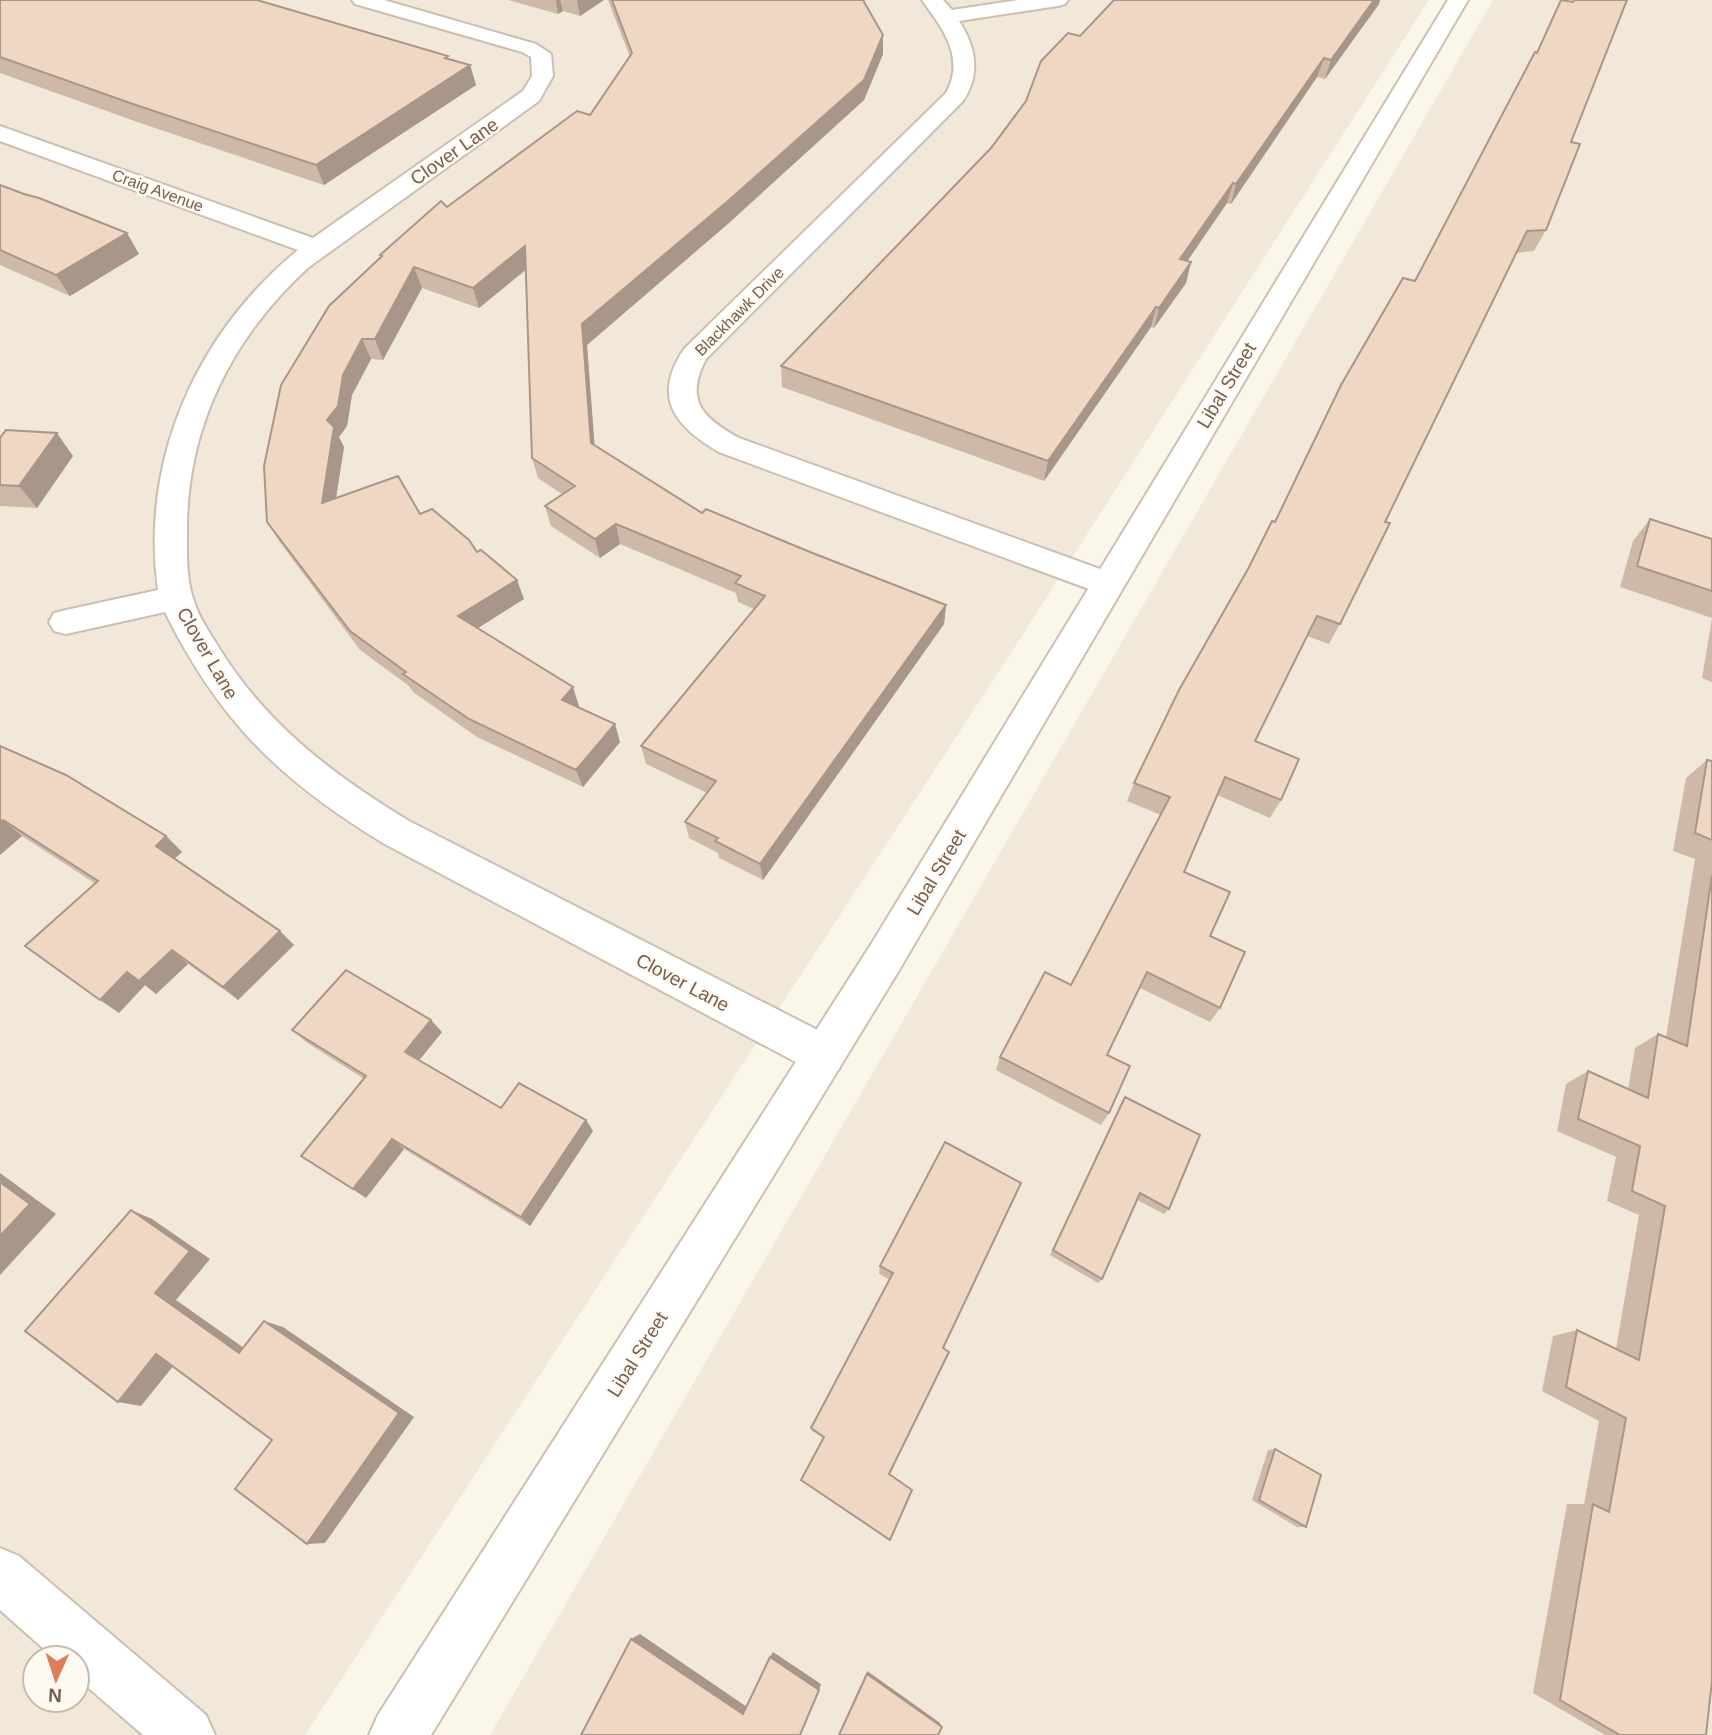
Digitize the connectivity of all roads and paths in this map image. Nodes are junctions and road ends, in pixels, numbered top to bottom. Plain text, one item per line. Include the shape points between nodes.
1 (362, 0) edge
2 (1058, 0) edge
3 (1458, 0) edge
4 (939, 9) edge
5 (0, 133) edge
6 (316, 247) junction
7 (1108, 584) junction
8 (176, 598) junction
9 (66, 622) dead end
10 (824, 1055) junction
11 (0, 1575) edge
12 (186, 1735) edge
13 (398, 1735) edge

1 - 6 street, Clover Lane via 528,48 540,54 544,73 531,96
2 - 4 street
3 - 7 street, Libal Street
4 - 7 street, Blackhawk Drive via 964,55 964,78 955,96 694,355 682,383 685,405 703,431 729,445
5 - 6 street, Craig Avenue
6 - 8 street, Clover Lane via 276,284 228,341 190,416 178,448 169,505
7 - 10 street, Libal Street
8 - 9 street
8 - 10 street, Clover Lane via 211,666 234,699 266,738 318,783 396,832
10 - 13 street, Libal Street
11 - 12 street

